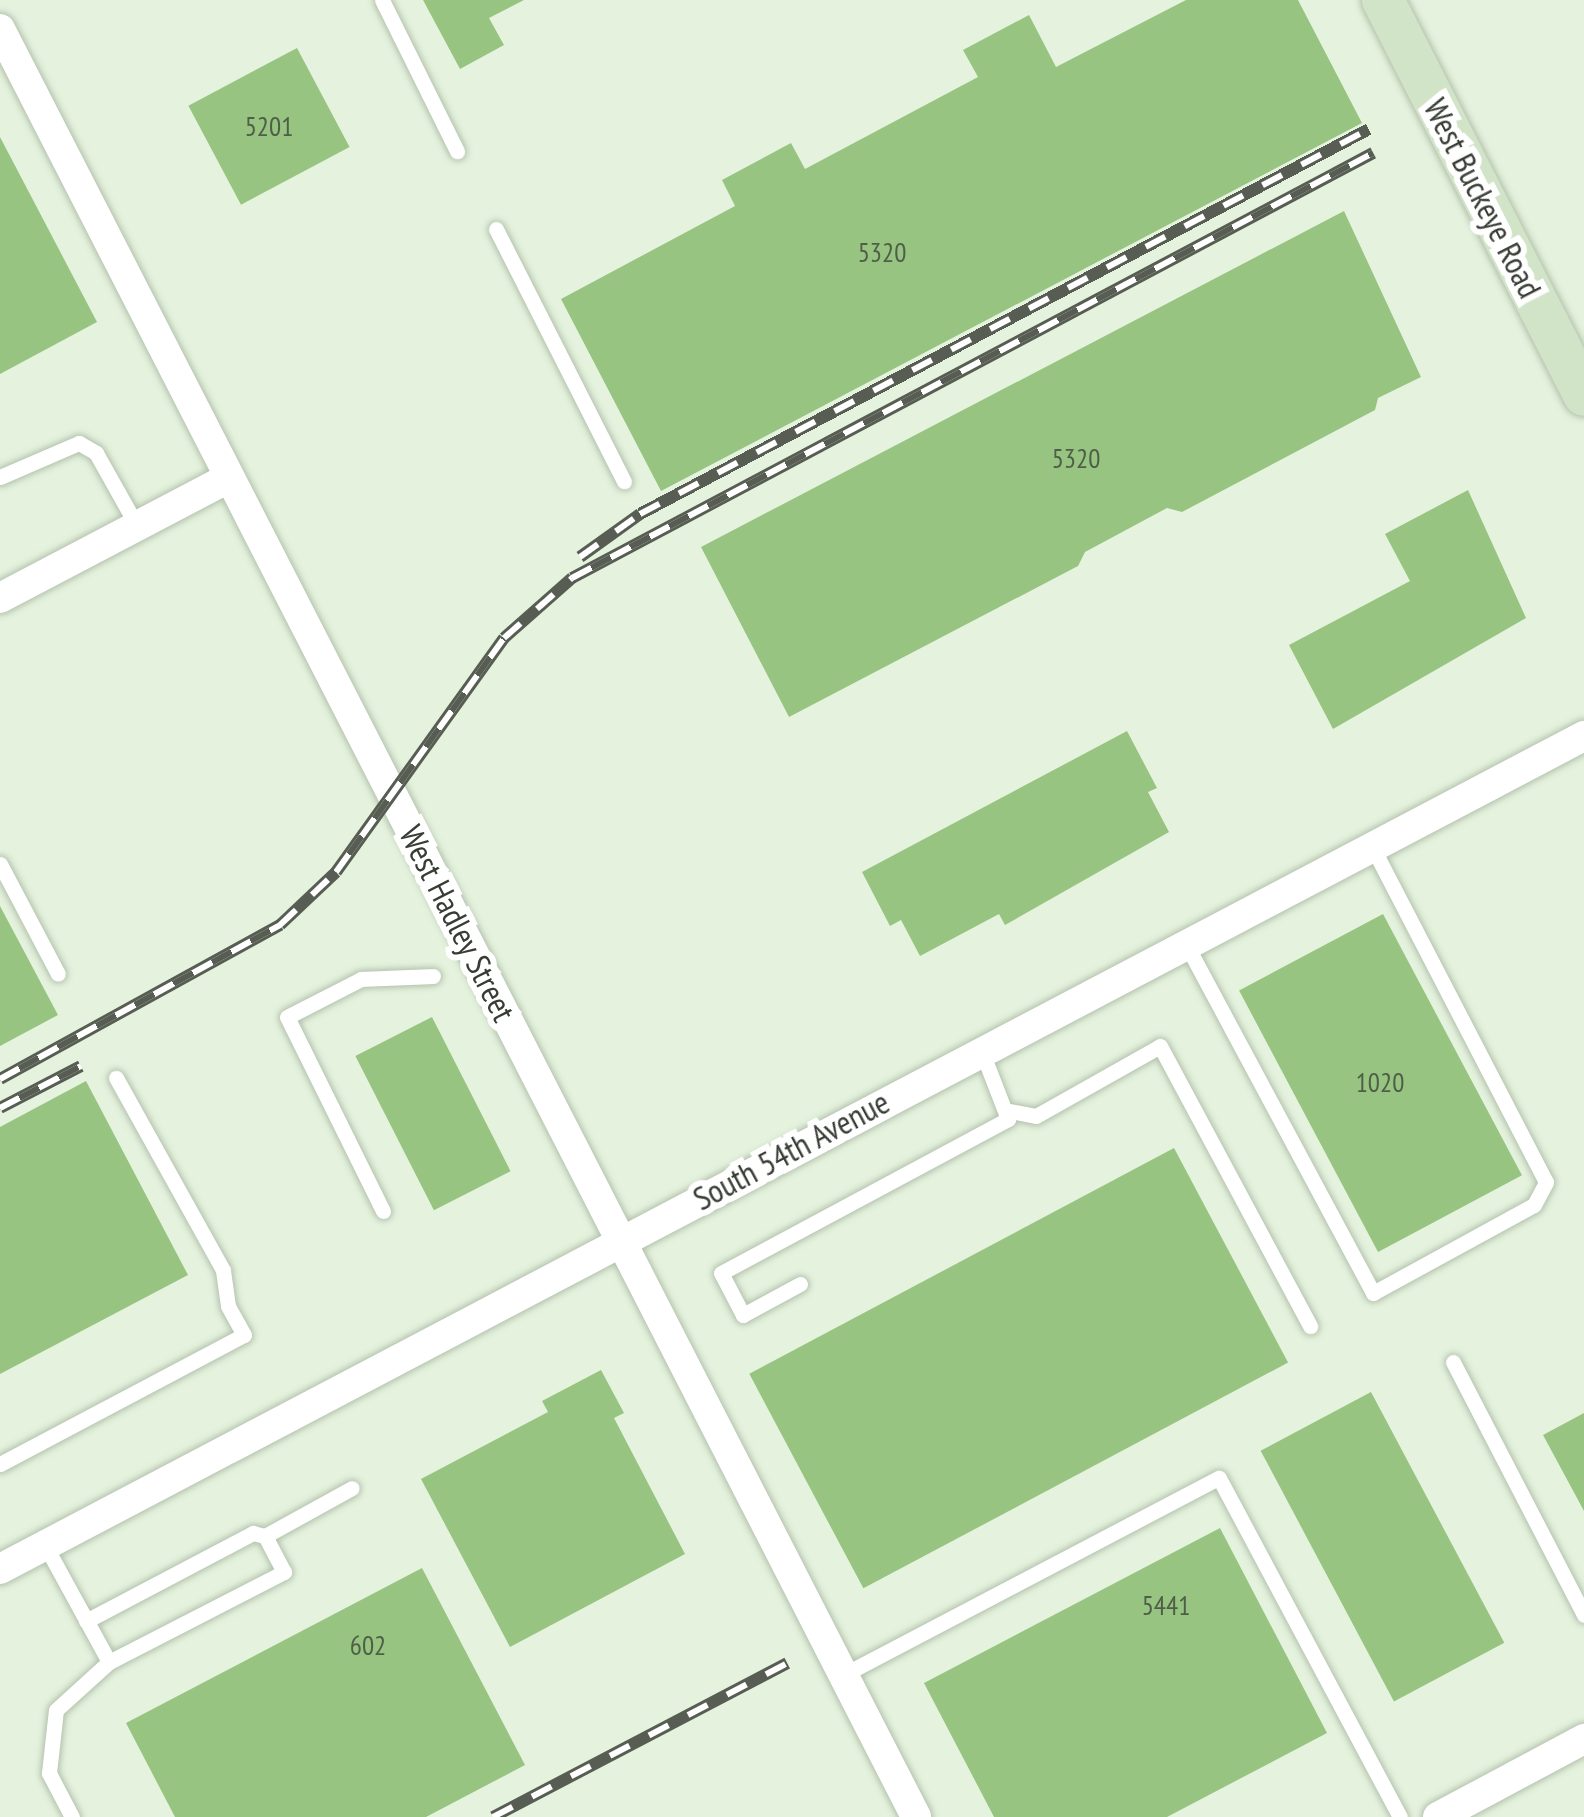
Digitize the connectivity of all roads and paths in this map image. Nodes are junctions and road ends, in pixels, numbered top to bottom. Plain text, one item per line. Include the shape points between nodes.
1 (382, 0) edge
2 (1382, 0) edge
3 (0, 29) edge
4 (457, 152) dead end
5 (496, 230) dead end
6 (1584, 395) edge
7 (0, 477) edge
8 (229, 478) junction
9 (624, 481) dead end
10 (137, 526) junction
11 (0, 598) edge
12 (1584, 736) edge
13 (1372, 847) junction
14 (0, 864) edge
15 (1186, 944) junction
16 (58, 974) dead end
17 (433, 976) dead end
18 (981, 1051) junction
19 (116, 1078) dead end
20 (1010, 1111) junction
21 (383, 1211) dead end
22 (619, 1240) junction
23 (800, 1284) dead end
24 (1310, 1325) dead end
25 (1453, 1362) dead end
26 (0, 1463) edge
27 (352, 1487) dead end
28 (265, 1536) junction
29 (45, 1545) junction
30 (0, 1569) edge
31 (1584, 1615) edge
32 (86, 1621) junction
33 (109, 1662) junction
34 (843, 1675) junction
35 (1580, 1752) edge
36 (72, 1817) edge
37 (916, 1817) edge
38 (1400, 1817) edge
39 (1438, 1817) edge

1 - 4 lane
2 - 6 main road, West Buckeye Road
3 - 8 street, West Hadley Street
5 - 9 lane
7 - 10 lane via 79,443 96,453
8 - 10 street
8 - 22 street, West Hadley Street
10 - 11 street
12 - 13 street, South 54th Avenue
13 - 15 street, South 54th Avenue
13 - 15 lane via 1546,1182 1534,1205 1372,1293
14 - 16 lane
15 - 18 street, South 54th Avenue
17 - 21 lane via 361,980 286,1017
18 - 20 lane
18 - 22 street, South 54th Avenue
19 - 26 lane via 223,1270 228,1306 244,1334
20 - 23 lane via 1001,1124 721,1273 743,1316
20 - 24 lane via 1036,1116 1160,1046
22 - 29 street, South 54th Avenue
22 - 34 street, West Hadley Street
25 - 31 lane
27 - 28 lane
28 - 32 lane via 253,1533
28 - 33 lane via 284,1572
29 - 30 street, South 54th Avenue
29 - 32 lane
32 - 33 lane
33 - 36 lane via 56,1710 49,1773
34 - 37 street, West Hadley Street
34 - 38 lane via 1219,1478
35 - 39 street

